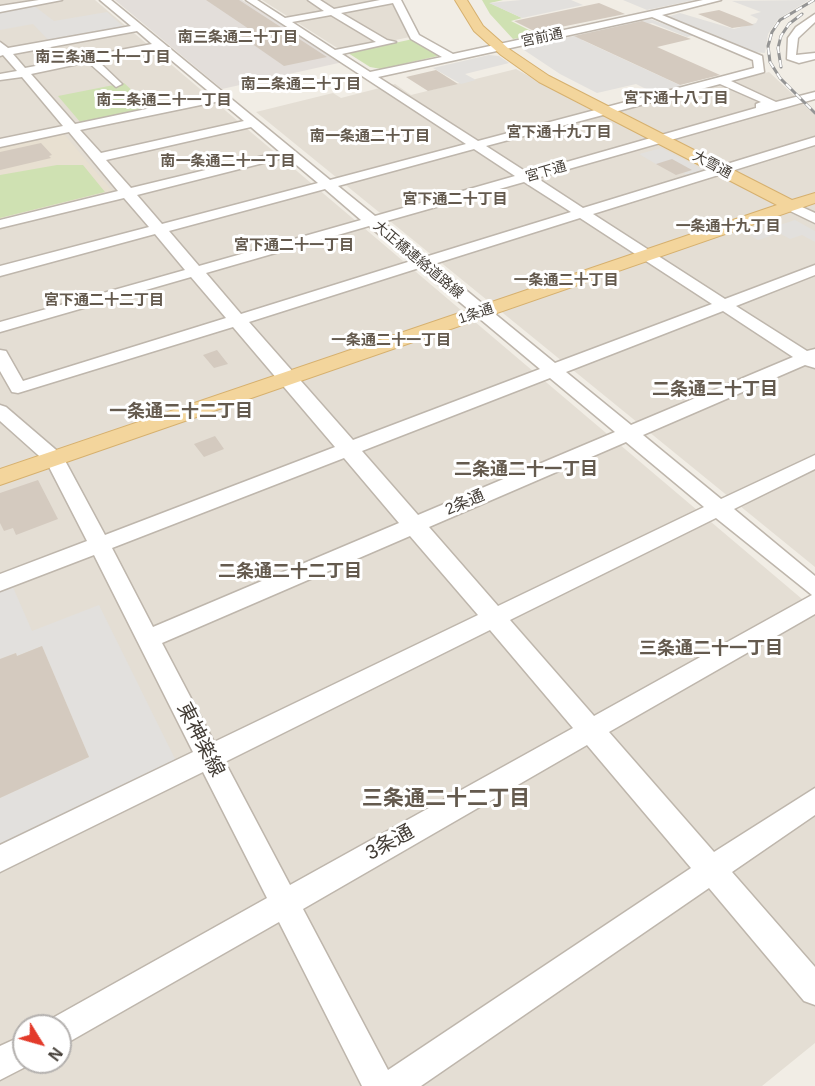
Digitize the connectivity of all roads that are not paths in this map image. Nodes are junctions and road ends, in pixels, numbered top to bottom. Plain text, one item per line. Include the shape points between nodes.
1 (57, 0) edge
2 (105, 0) edge
3 (251, 0) edge
4 (313, 0) edge
5 (395, 0) edge
6 (461, 0) edge
7 (470, 0) edge
8 (716, 0) edge
9 (369, 2) edge
10 (0, 9) edge
11 (332, 12) junction
12 (653, 14) junction
13 (815, 17) edge
14 (284, 21) junction
15 (139, 28) junction
16 (415, 37) junction
17 (385, 43) junction
18 (160, 46) junction
19 (503, 47) junction
20 (2, 50) edge
21 (333, 53) junction
22 (815, 56) edge
23 (452, 58) junction
24 (90, 59) junction
25 (25, 72) junction
26 (368, 76) junction
27 (0, 77) edge
28 (722, 81) junction
29 (116, 84) dead end
30 (218, 94) junction
31 (815, 95) edge
32 (610, 110) junction
33 (743, 115) junction
34 (253, 123) junction
35 (72, 128) junction
36 (663, 139) junction
37 (815, 141) edge
38 (0, 143) edge
39 (476, 145) junction
40 (290, 153) junction
41 (96, 158) junction
42 (722, 170) junction
43 (525, 178) junction
44 (327, 184) junction
45 (126, 193) junction
46 (815, 198) edge
47 (791, 206) junction
48 (580, 214) junction
49 (815, 219) edge
50 (372, 221) junction
51 (0, 224) edge
52 (158, 230) junction
53 (646, 256) junction
54 (422, 263) junction
55 (815, 270) edge
56 (0, 271) edge
57 (194, 272) junction
58 (722, 304) junction
59 (481, 312) junction
60 (236, 320) junction
61 (0, 327) edge
62 (0, 355) edge
63 (812, 359) edge
64 (552, 370) junction
65 (288, 379) junction
66 (0, 411) edge
67 (628, 433) junction
68 (346, 448) junction
69 (55, 459) junction
70 (815, 461) edge
71 (0, 477) edge
72 (718, 508) junction
73 (414, 525) junction
74 (97, 544) junction
75 (0, 583) edge
76 (815, 588) edge
77 (815, 603) edge
78 (494, 618) junction
79 (148, 639) junction
80 (590, 730) junction
81 (209, 758) junction
82 (815, 800) edge
83 (0, 859) edge
84 (713, 868) junction
85 (284, 903) junction
86 (815, 990) edge
87 (72, 1024) edge
88 (379, 1086) edge
89 (393, 1086) edge

1 - 10 street
2 - 15 street, 大正橋連絡道路線
3 - 14 street
4 - 11 street
5 - 9 street
5 - 16 street
6 - 19 main road, 大雪通 via 478,28
7 - 19 main road, 大雪通
8 - 12 street, 宮前通
9 - 11 street
11 - 14 street
11 - 17 street
12 - 19 street, 宮前通
12 - 28 street via 758,58 760,70
13 - 22 street via 793,38 791,57 799,60
14 - 21 street
15 - 18 street, 大正橋連絡道路線
15 - 20 street
16 - 17 street
16 - 23 street
17 - 21 street
18 - 24 street
18 - 30 street, 大正橋連絡道路線
19 - 23 street, 宮前通
19 - 32 main road, 大雪通 via 544,79 594,106
20 - 25 street
21 - 26 street
23 - 26 street, 宮前通
24 - 25 street
24 - 29 street
25 - 27 street
25 - 35 street
26 - 39 street
28 - 32 street
28 - 33 street via 771,102 743,111
30 - 34 street, 大正橋連絡道路線
30 - 35 street
31 - 33 street, 宮下通
32 - 36 main road, 大雪通
32 - 39 street
33 - 36 street, 宮下通
34 - 40 street, 大正橋連絡道路線
34 - 41 street
35 - 38 street
35 - 41 street
36 - 42 main road, 大雪通
36 - 43 street, 宮下通
37 - 42 street
39 - 43 street
39 - 44 street
40 - 44 street, 大正橋連絡道路線
40 - 45 street
41 - 45 street
42 - 47 main road, 大雪通
42 - 48 street
43 - 48 street
43 - 50 street, 宮下通
44 - 50 street, 大正橋連絡道路線
44 - 52 street
45 - 51 street
45 - 52 street
46 - 47 main road, 1条通
47 - 49 street, 大雪通
47 - 53 main road, 1条通
48 - 53 street
48 - 54 street
50 - 54 street, 大正橋連絡道路線
50 - 57 street, 宮下通
52 - 56 street
52 - 57 street
53 - 58 street
53 - 59 main road, 1条通
54 - 59 street, 大正橋連絡道路線
54 - 60 street
55 - 58 street
57 - 60 street
57 - 61 street, 宮下通
58 - 63 street
58 - 64 street
59 - 64 street, 大正橋連絡道路線
59 - 65 main road, 1条通
60 - 62 street via 18,388
60 - 65 street
63 - 67 street, 2条通
64 - 67 street, 大正橋連絡道路線
64 - 68 street
65 - 68 street
65 - 69 main road, 1条通
66 - 69 street, 東神楽線
67 - 72 street, 大正橋連絡道路線
67 - 73 street, 2条通
68 - 73 street
68 - 74 street
69 - 71 main road, 1条通
69 - 74 street, 東神楽線
70 - 72 street
72 - 76 street, 大正橋連絡道路線
72 - 78 street
73 - 78 street
73 - 79 street, 2条通
74 - 75 street
74 - 79 street, 東神楽線
77 - 80 street, 3条通
78 - 80 street
78 - 81 street
79 - 81 street, 東神楽線
80 - 84 street
80 - 85 street, 3条通
81 - 83 street
81 - 85 street, 東神楽線
82 - 84 street
84 - 86 street
84 - 89 street
85 - 87 street, 3条通
85 - 88 street, 東神楽線

